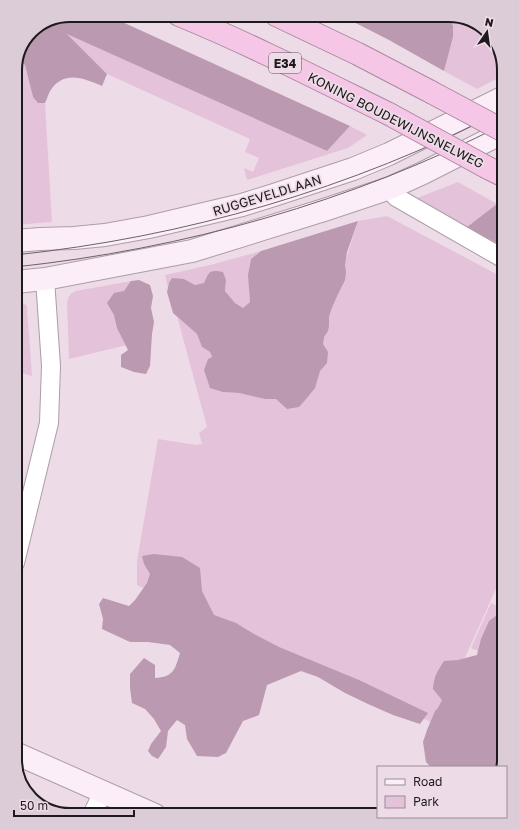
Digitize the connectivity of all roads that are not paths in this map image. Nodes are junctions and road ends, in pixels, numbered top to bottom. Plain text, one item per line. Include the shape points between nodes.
1 (196, 22) edge
2 (291, 22) edge
3 (497, 100) edge
4 (497, 128) edge
5 (497, 136) edge
6 (496, 172) edge
7 (390, 188) junction
8 (22, 240) edge
9 (497, 255) edge
10 (46, 279) junction
11 (22, 281) edge
12 (22, 534) edge
13 (22, 757) edge
14 (23, 771) edge
15 (98, 804) edge
16 (140, 808) edge

1 - 6 highway, KONING BOUDEWIJNSNELWEG / E34, bridge via 389,114
2 - 4 highway, bridge via 358,54
3 - 8 street, RUGGEVELDLAAN via 381,157 248,203 105,235
5 - 7 street
7 - 9 street via 396,197
7 - 10 street via 192,251
10 - 11 street
10 - 12 street via 51,366 49,423
13 - 15 street
14 - 15 street
15 - 16 street via 119,798

